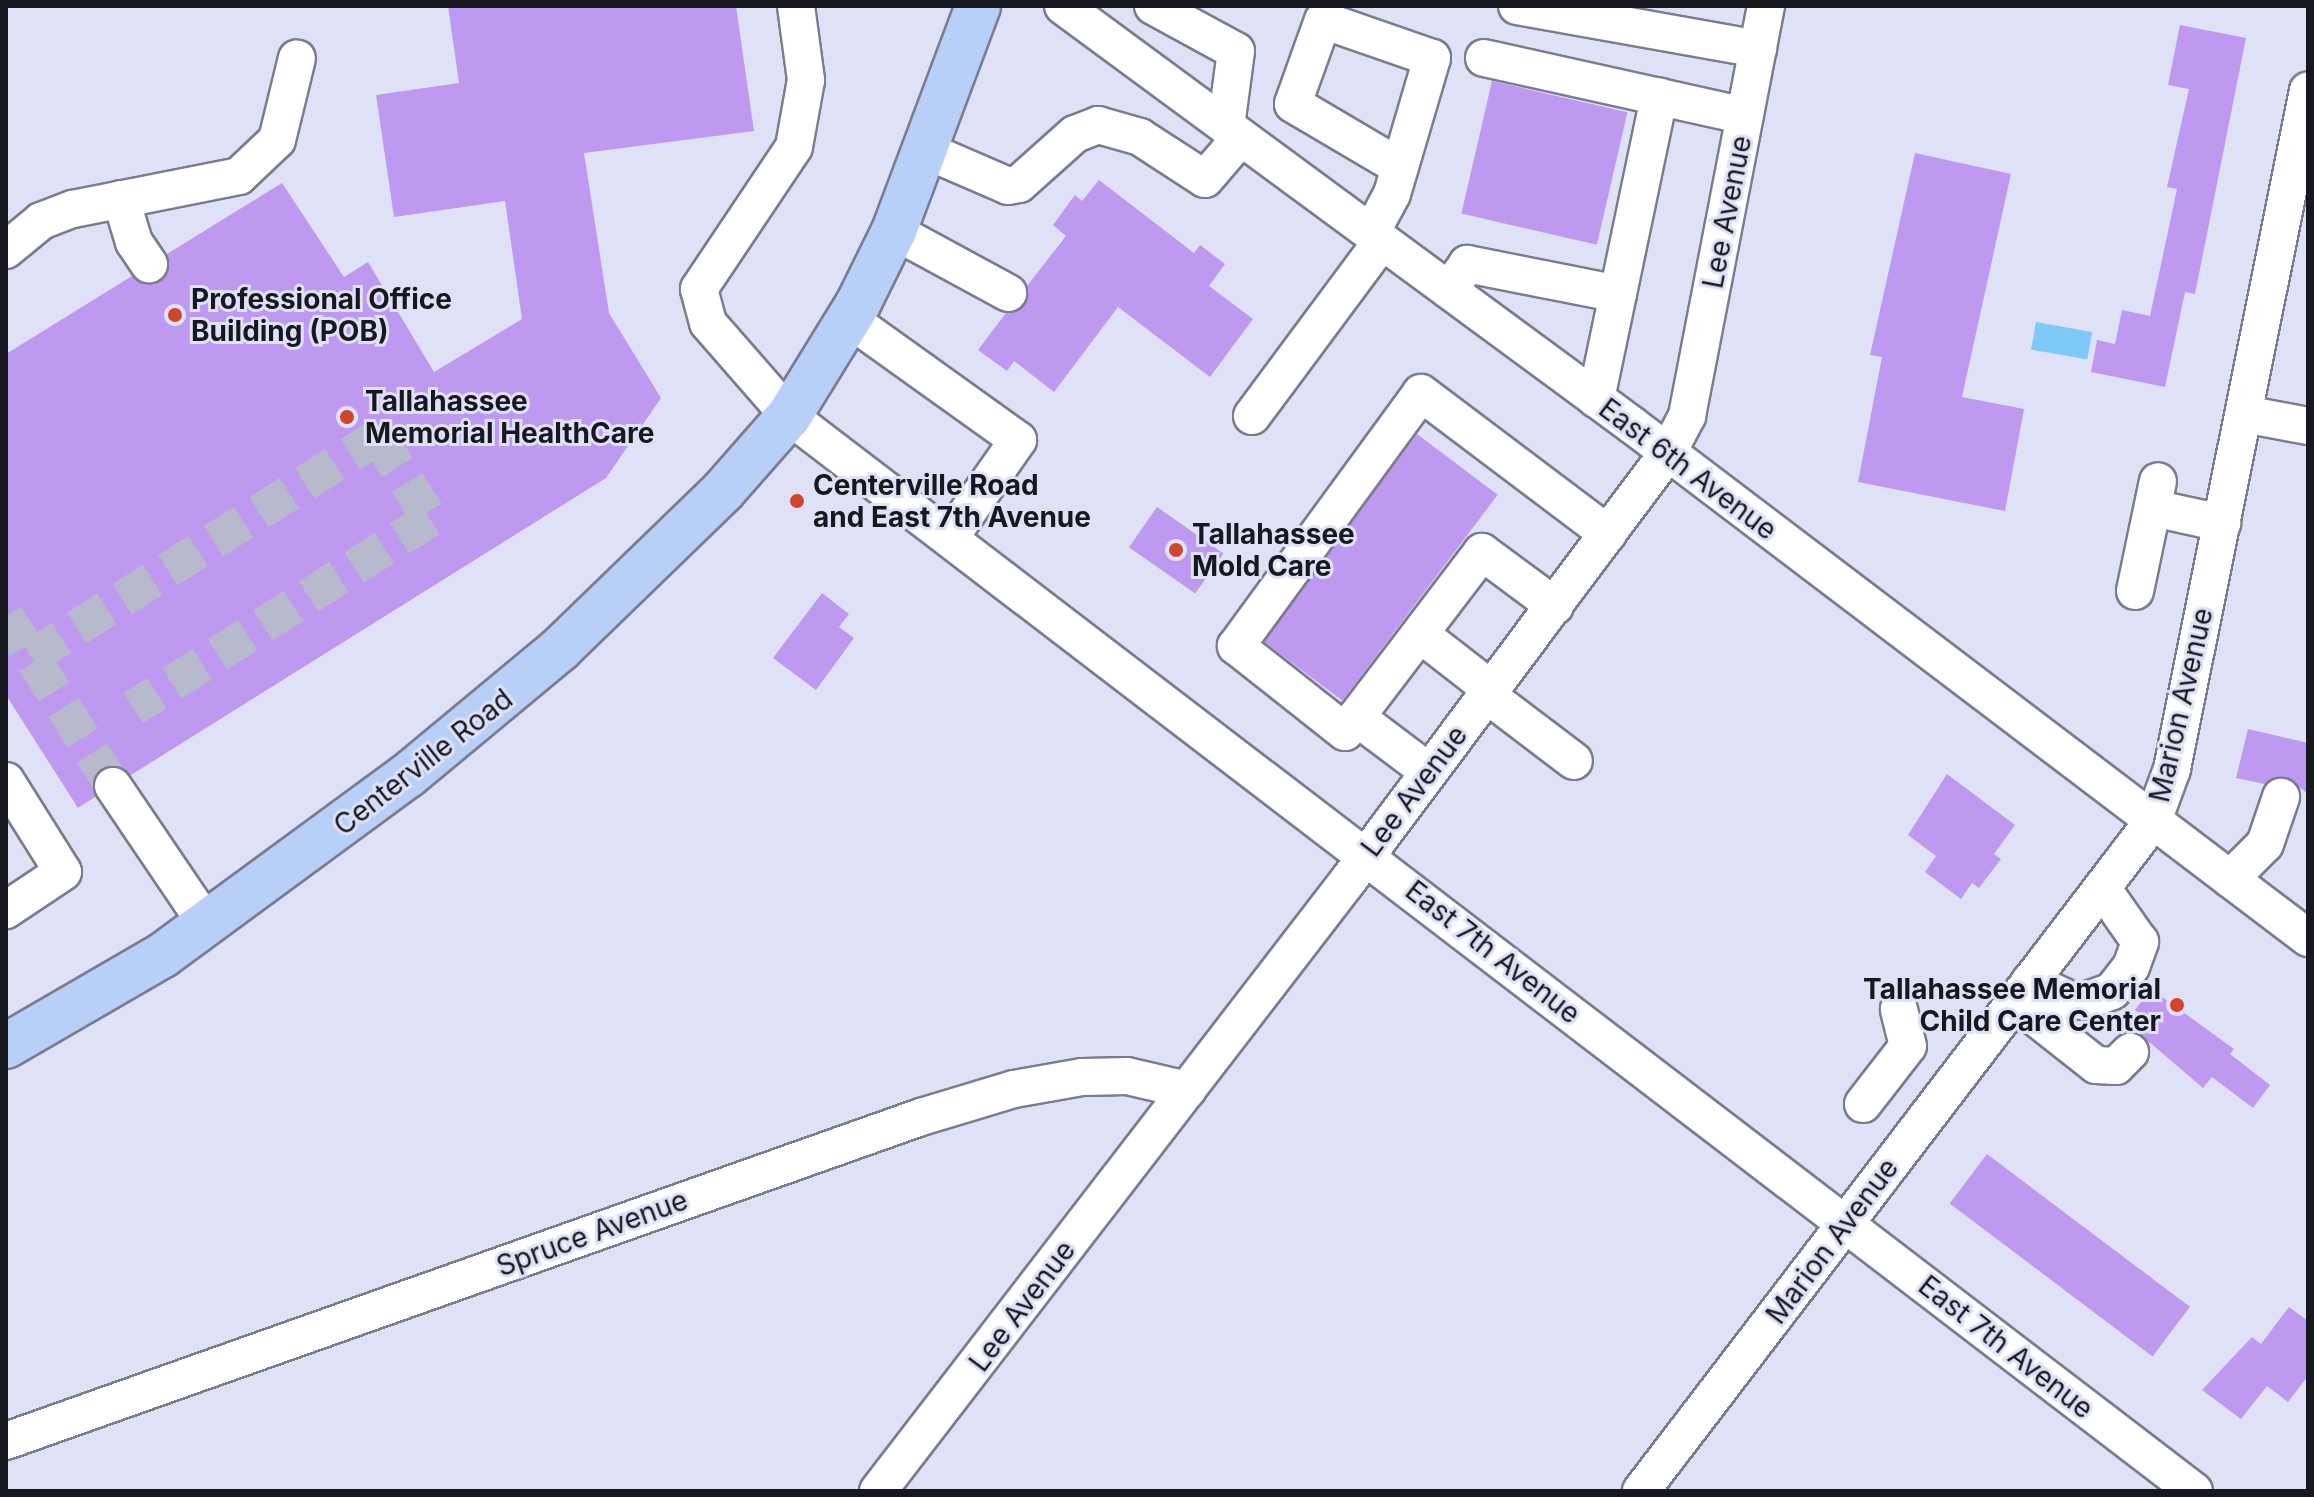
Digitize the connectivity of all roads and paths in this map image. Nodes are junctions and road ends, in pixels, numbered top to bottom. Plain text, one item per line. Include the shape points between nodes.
1 (796, 6) edge
2 (978, 6) edge
3 (1063, 6) edge
4 (1153, 6) edge
5 (1517, 6) edge
6 (1766, 6) edge
7 (1567, 10) edge
8 (1643, 17) edge
9 (1758, 49) junction
10 (297, 58) dead end
11 (1484, 58) dead end
12 (2308, 91) edge
13 (1659, 97) junction
14 (1745, 116) junction
15 (1233, 132) junction
16 (925, 150) junction
17 (1400, 167) dead end
18 (121, 199) junction
19 (894, 231) junction
20 (1377, 237) junction
21 (6, 250) edge
22 (149, 264) dead end
23 (1449, 290) junction
24 (1008, 293) dead end
25 (1618, 294) junction
26 (849, 319) junction
27 (1596, 399) junction
28 (2244, 414) junction
29 (789, 416) junction
30 (1252, 416) dead end
31 (2308, 426) edge
32 (1667, 454) junction
33 (2222, 523) junction
34 (1608, 534) junction
35 (951, 536) junction
36 (2135, 591) dead end
37 (1555, 606) junction
38 (1420, 634) junction
39 (1489, 692) junction
40 (1356, 717) junction
41 (1574, 761) dead end
42 (1428, 771) junction
43 (6, 781) edge
44 (113, 786) tunnel mouth
45 (2281, 797) dead end
46 (2153, 821) junction
47 (1367, 855) junction
48 (2230, 879) junction
49 (2102, 888) junction
50 (6, 910) edge
51 (207, 925) junction
52 (2308, 938) edge
53 (2023, 991) junction
54 (2107, 993) junction
55 (1899, 1009) dead end
56 (6, 1046) edge
57 (2079, 1052) junction
58 (2130, 1052) dead end
59 (1187, 1090) junction
60 (1863, 1104) dead end
61 (1845, 1223) junction
62 (6, 1441) edge
63 (878, 1491) edge
64 (1641, 1491) edge
65 (2194, 1491) edge

1 - 29 street, East 7th Avenue via 806,80 794,147 699,289 708,323
2 - 16 main road, Centerville Road
3 - 15 street, East 6th Avenue
4 - 15 street via 1236,51
5 - 7 street
6 - 9 street, Lee Avenue
7 - 8 street
8 - 9 street
9 - 14 street, Lee Avenue
10 - 18 street via 277,140 239,176
11 - 13 street
12 - 28 street, Marion Avenue
13 - 14 street
13 - 25 street
14 - 32 street, Lee Avenue via 1687,416
15 - 16 street via 1205,179 1140,137 1108,126 1075,134 1019,184 1008,186
15 - 20 street, East 6th Avenue
16 - 19 main road, Centerville Road
17 - 20 street
18 - 21 street via 41,221
18 - 22 street via 134,242
19 - 24 street
19 - 26 main road, Centerville Road
20 - 23 street, East 6th Avenue
20 - 30 street
23 - 25 street via 1467,264
23 - 27 street, East 6th Avenue
25 - 27 street
26 - 29 main road, Centerville Road
26 - 35 street via 1018,440
27 - 32 street, East 6th Avenue
28 - 31 street
28 - 33 street, Marion Avenue
29 - 35 street, East 7th Avenue
29 - 51 main road, Centerville Road via 647,570 477,721
32 - 34 street, Lee Avenue
32 - 46 street, East 6th Avenue
33 - 36 street via 2155,494
33 - 46 street, Marion Avenue via 2172,769
34 - 37 street, Lee Avenue
34 - 40 street via 1421,393 1236,646 1345,732
35 - 47 street, East 7th Avenue
37 - 38 street via 1482,552
37 - 39 street, Lee Avenue
38 - 39 street
38 - 40 street
39 - 41 street
39 - 42 street, Lee Avenue
40 - 42 street
42 - 47 street, Lee Avenue
43 - 50 street via 63,872
44 - 51 street
45 - 48 street via 2265,844
46 - 48 street, East 6th Avenue
46 - 49 street, Marion Avenue
47 - 59 street, Lee Avenue
47 - 61 street, East 7th Avenue
48 - 52 street, East 6th Avenue
49 - 53 street, Marion Avenue
49 - 54 street via 2140,942 2131,967
51 - 56 main road, Centerville Road
53 - 54 street via 2070,1000
53 - 57 street
53 - 61 street, Marion Avenue
54 - 57 street
55 - 60 street via 1908,1046
57 - 58 street via 2096,1065 2116,1066
59 - 62 street, Spruce Avenue via 1127,1076 1082,1077 1014,1089 921,1117
59 - 63 street, Lee Avenue
61 - 64 street, Marion Avenue
61 - 65 street, East 7th Avenue

